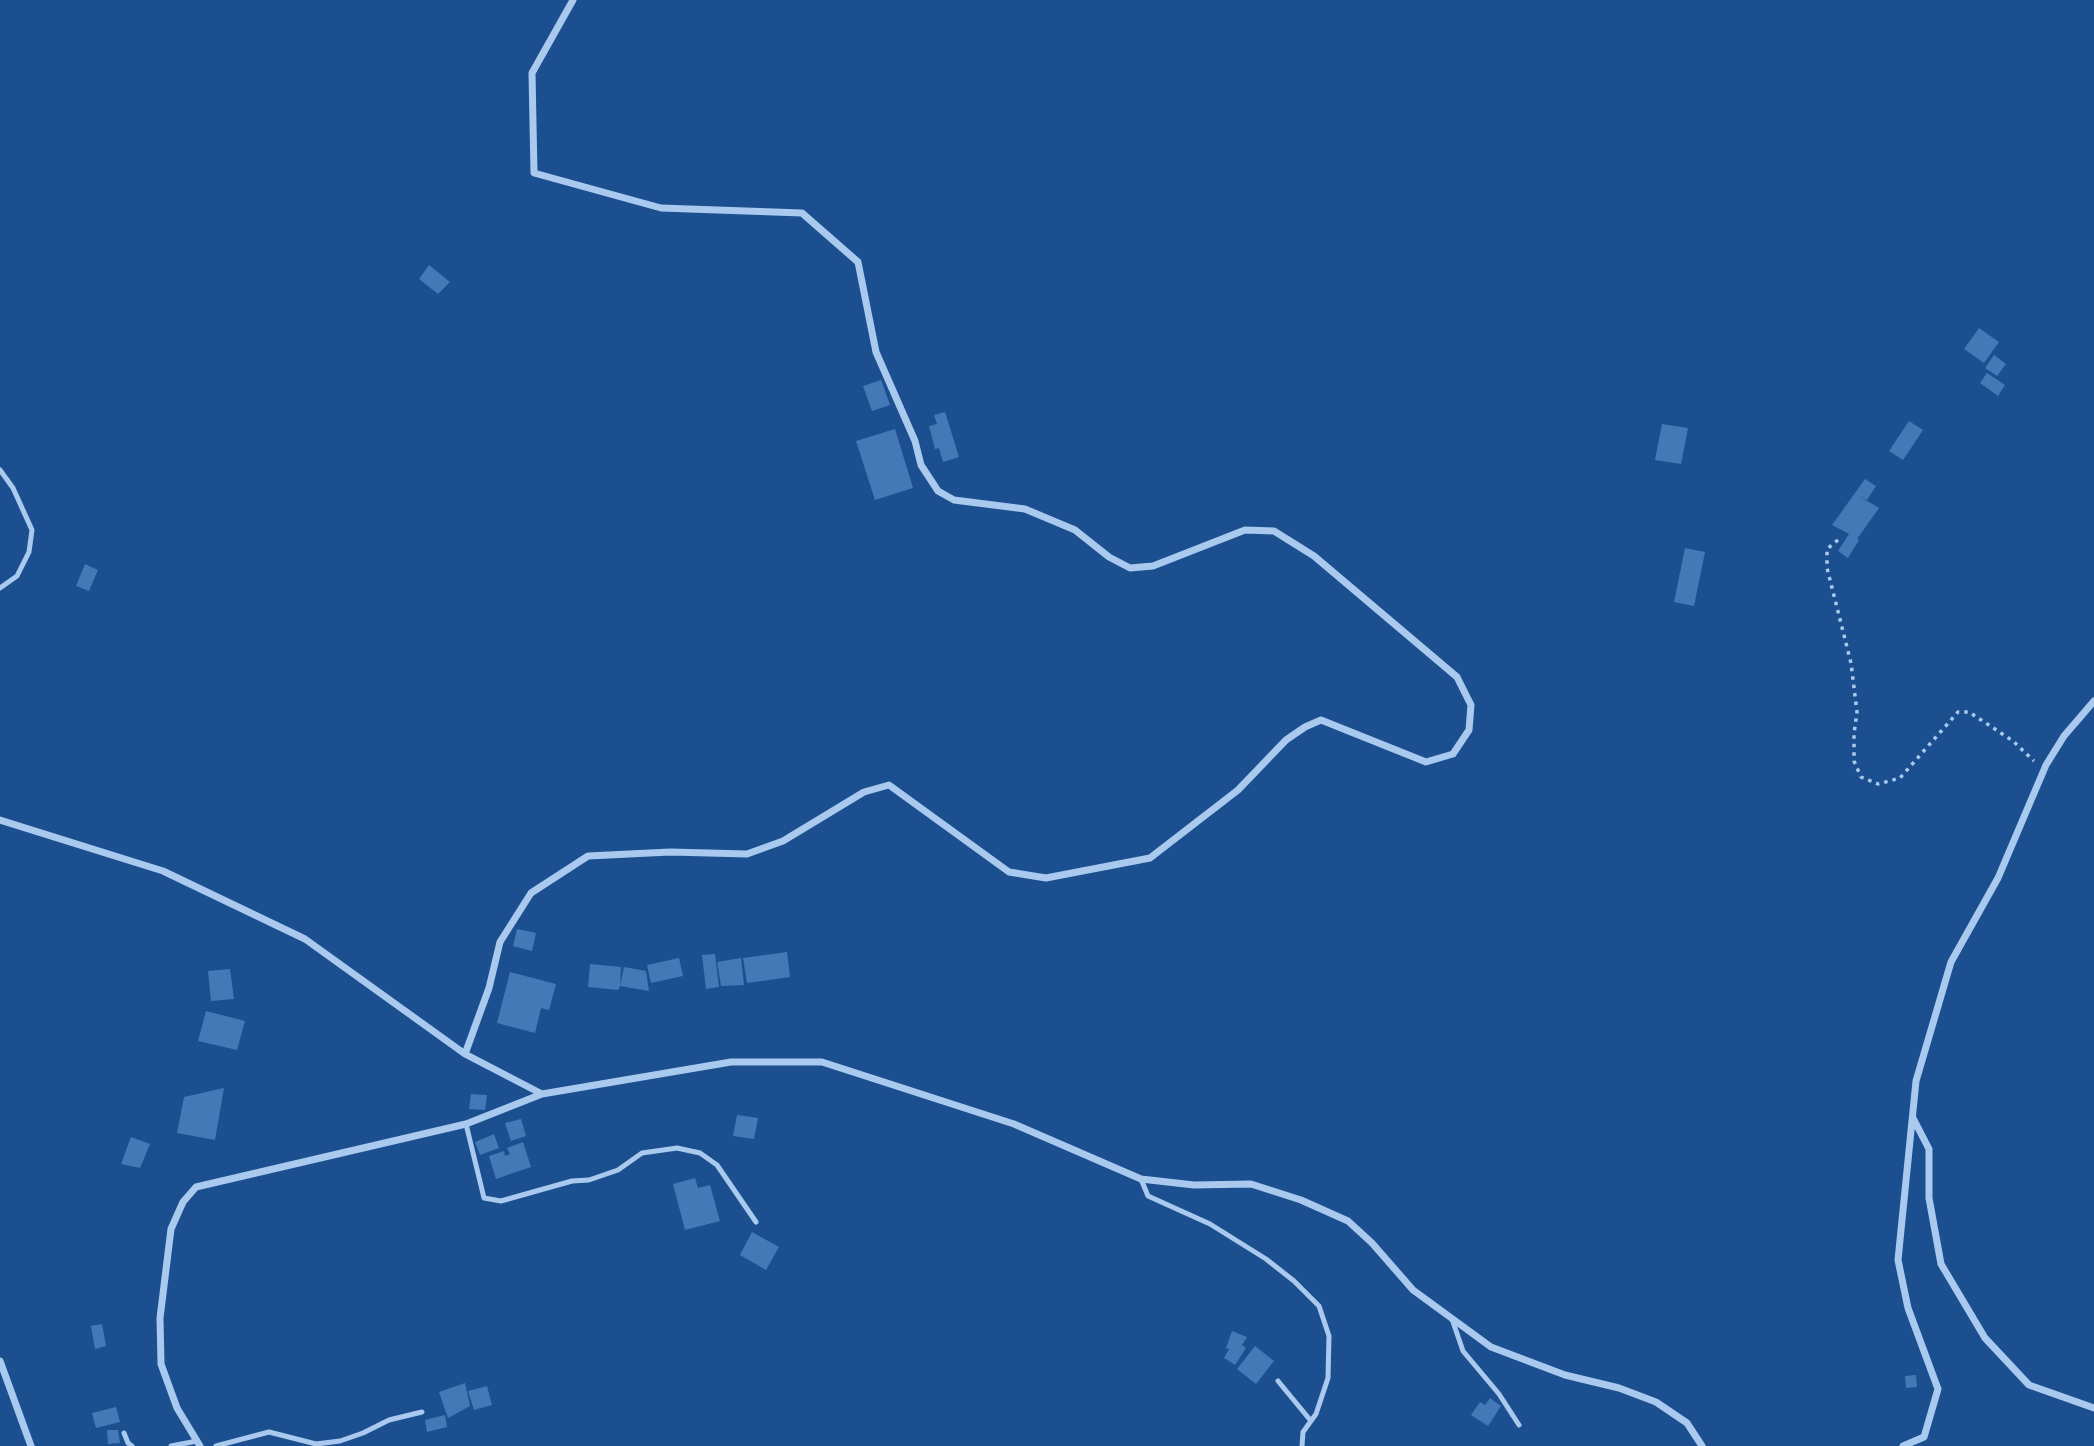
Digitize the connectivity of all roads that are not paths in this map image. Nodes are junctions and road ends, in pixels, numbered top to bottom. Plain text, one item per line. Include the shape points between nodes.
1 (573, 0) edge
2 (0, 470) edge
3 (0, 588) edge
4 (2094, 701) edge
5 (0, 820) edge
6 (465, 1054) junction
7 (542, 1094) junction
8 (1912, 1116) junction
9 (466, 1124) junction
10 (1141, 1179) junction
11 (755, 1222) dead end
12 (1451, 1316) junction
13 (0, 1361) edge
14 (1278, 1381) dead end
15 (2094, 1408) edge
16 (422, 1412) dead end
17 (1311, 1421) junction
18 (1519, 1425) dead end
19 (124, 1433) dead end
20 (1924, 1437) junction
21 (199, 1443) edge
22 (31, 1446) edge
23 (132, 1446) edge
24 (170, 1446) edge
25 (216, 1446) edge
26 (1302, 1446) edge
27 (1702, 1446) edge
28 (1903, 1446) edge
29 (1922, 1446) edge

1 - 6 street via 532,73 534,173 661,208 802,213 858,262 876,352 921,465 938,491 954,500 1025,509 1075,530 1130,568 1153,566 1245,530 1274,531 1314,556 1457,677 1471,705 1469,730 1453,754 1426,762 1321,720 1286,740 1238,790 1150,858 1046,878 1009,872 889,785 864,792 783,841 747,853 588,856 531,893 500,942
2 - 3 lane via 32,530 29,552 17,576
4 - 8 street via 2046,765 1998,878 1951,962 1916,1081
5 - 6 street via 163,871 304,939
6 - 7 street
7 - 9 street
7 - 10 street via 731,1062 822,1062 1014,1124
8 - 15 street via 1929,1149 1929,1198 1941,1264 1985,1338 2029,1385
8 - 20 street via 1898,1260 1908,1308 1938,1390
9 - 11 lane via 484,1198 501,1201 589,1180 618,1170 642,1153 677,1149 700,1153 717,1165
9 - 21 street via 196,1187 183,1202 172,1228 160,1318 161,1364 177,1408
10 - 12 street via 1194,1185 1251,1184 1301,1200 1348,1221 1413,1290
10 - 17 lane via 1148,1196 1210,1224 1266,1259 1319,1306 1329,1336 1328,1378
12 - 18 lane via 1463,1351
12 - 27 street via 1490,1347 1656,1402 1687,1423
13 - 22 street
14 - 17 lane
16 - 25 lane via 340,1441 316,1444 269,1432
17 - 26 lane via 1303,1432
19 - 23 lane
20 - 28 street
20 - 29 street
21 - 24 lane

